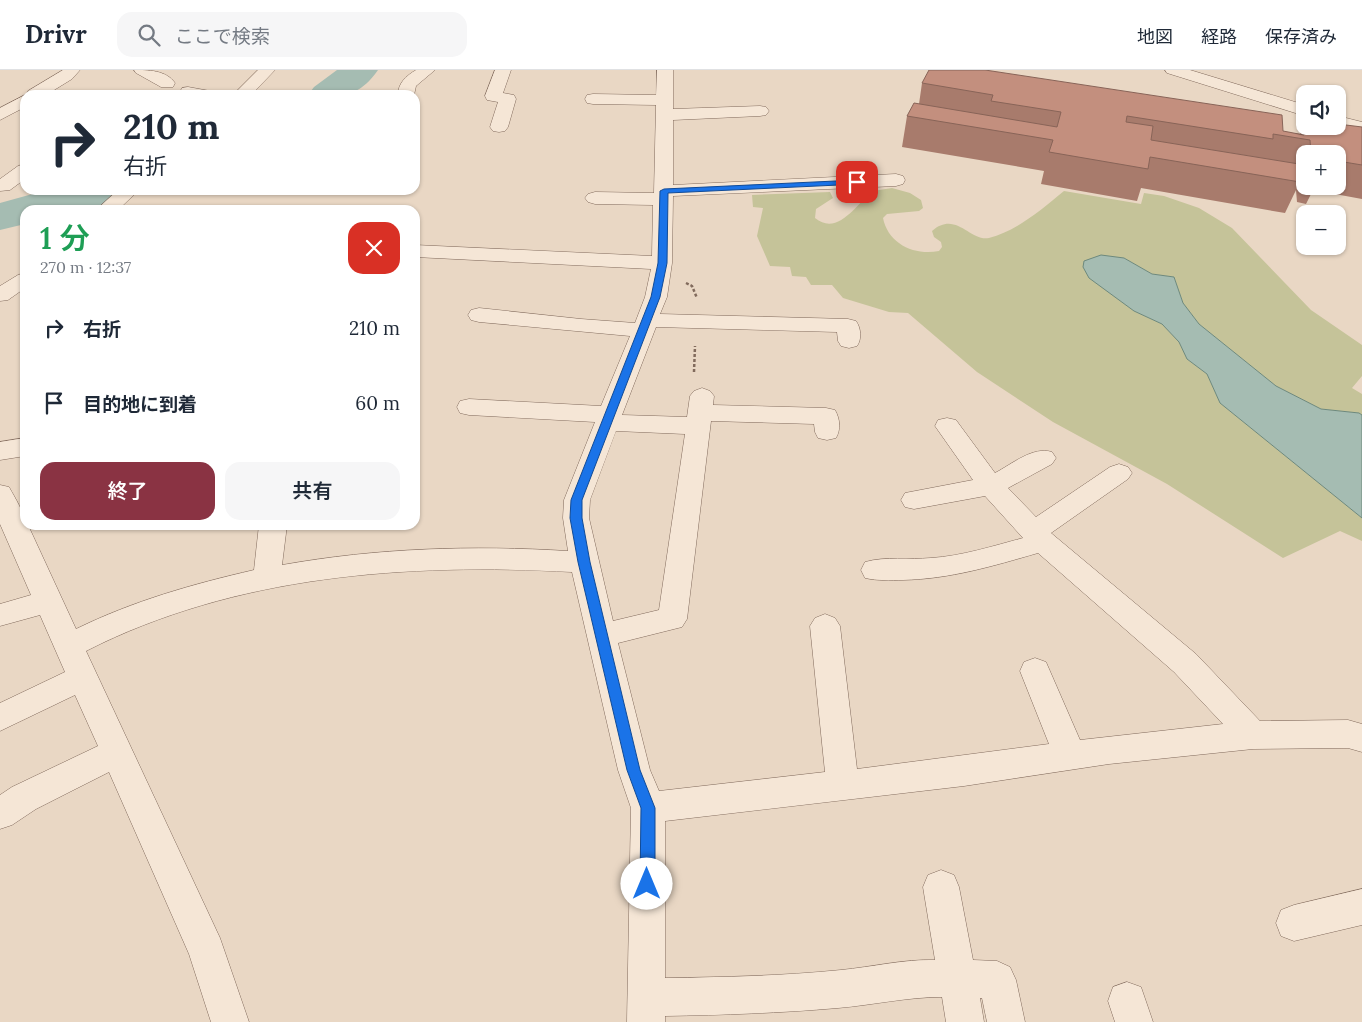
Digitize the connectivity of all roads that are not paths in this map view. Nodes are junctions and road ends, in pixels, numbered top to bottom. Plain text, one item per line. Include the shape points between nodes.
1 (72, 70) edge
2 (142, 70) edge
3 (267, 70) edge
4 (427, 70) edge
5 (503, 70) edge
6 (665, 70) edge
7 (1173, 70) edge
8 (167, 83) dead end
9 (42, 90) edge
10 (246, 90) edge
11 (406, 90) edge
12 (593, 99) dead end
13 (20, 103) edge
14 (1296, 108) edge
15 (760, 111) dead end
16 (0, 115) edge
17 (669, 120) junction
18 (1346, 123) edge
19 (499, 127) dead end
20 (1362, 128) edge
21 (20, 174) edge
22 (896, 180) dead end
23 (3, 186) dead end
24 (123, 195) edge
25 (664, 195) junction
26 (595, 198) dead end
27 (112, 205) edge
28 (420, 251) edge
29 (662, 263) junction
30 (20, 282) edge
31 (0, 295) edge
32 (20, 303) edge
33 (0, 305) edge
34 (479, 315) dead end
35 (645, 325) junction
36 (849, 341) dead end
37 (469, 406) dead end
38 (700, 412) junction
39 (609, 419) junction
40 (947, 426) dead end
41 (828, 432) dead end
42 (20, 448) edge
43 (0, 452) edge
44 (1043, 458) dead end
45 (1119, 474) dead end
46 (991, 486) junction
47 (0, 494) edge
48 (914, 500) dead end
49 (272, 530) edge
50 (1038, 537) junction
51 (584, 562) junction
52 (875, 570) dead end
53 (266, 578) junction
54 (48, 600) junction
55 (0, 615) edge
56 (824, 626) dead end
57 (602, 635) junction
58 (69, 646) junction
59 (1035, 671) dead end
60 (83, 677) junction
61 (0, 718) edge
62 (1253, 735) junction
63 (1362, 738) edge
64 (117, 752) junction
65 (1070, 755) junction
66 (843, 786) junction
67 (648, 808) junction
68 (0, 814) edge
69 (941, 887) dead end
70 (1362, 907) edge
71 (1294, 923) dead end
72 (956, 979) junction
73 (647, 1010) edge
74 (230, 1022) edge
75 (965, 1022) edge
76 (1006, 1022) edge

1 - 9 street
2 - 8 street
3 - 10 street
4 - 11 street via 411,80
5 - 19 street via 493,96 508,99
6 - 17 street
7 - 14 street
12 - 17 street
13 - 16 street
15 - 17 street
17 - 25 street
18 - 20 street
21 - 23 street
22 - 25 street
24 - 27 street
25 - 26 street
25 - 29 street
28 - 29 street
29 - 35 street via 656,297
30 - 31 street
32 - 33 street
34 - 35 street via 581,326
35 - 36 street via 778,332 848,326
35 - 39 street
37 - 39 street
38 - 39 street
38 - 41 street via 826,416
38 - 57 street via 672,619
39 - 51 street via 577,500 576,518
40 - 46 street
42 - 43 street
44 - 46 street
45 - 50 street
46 - 48 street
46 - 50 street
47 - 54 street
49 - 53 street
50 - 52 street via 972,562 932,569
50 - 62 street via 1185,663
51 - 53 street via 480,558 395,561
51 - 57 street
53 - 58 street via 131,617
54 - 55 street
54 - 58 street
56 - 66 street
57 - 67 street via 634,770
58 - 60 street
59 - 65 street
60 - 61 street
60 - 64 street
62 - 63 street via 1348,734
62 - 65 street
64 - 68 street via 24,798
64 - 74 street via 207,951
65 - 66 street
66 - 67 street
67 - 73 street
69 - 72 street
70 - 71 street
72 - 73 street via 920,978 840,990 766,994
72 - 75 street
72 - 76 street via 997,980

